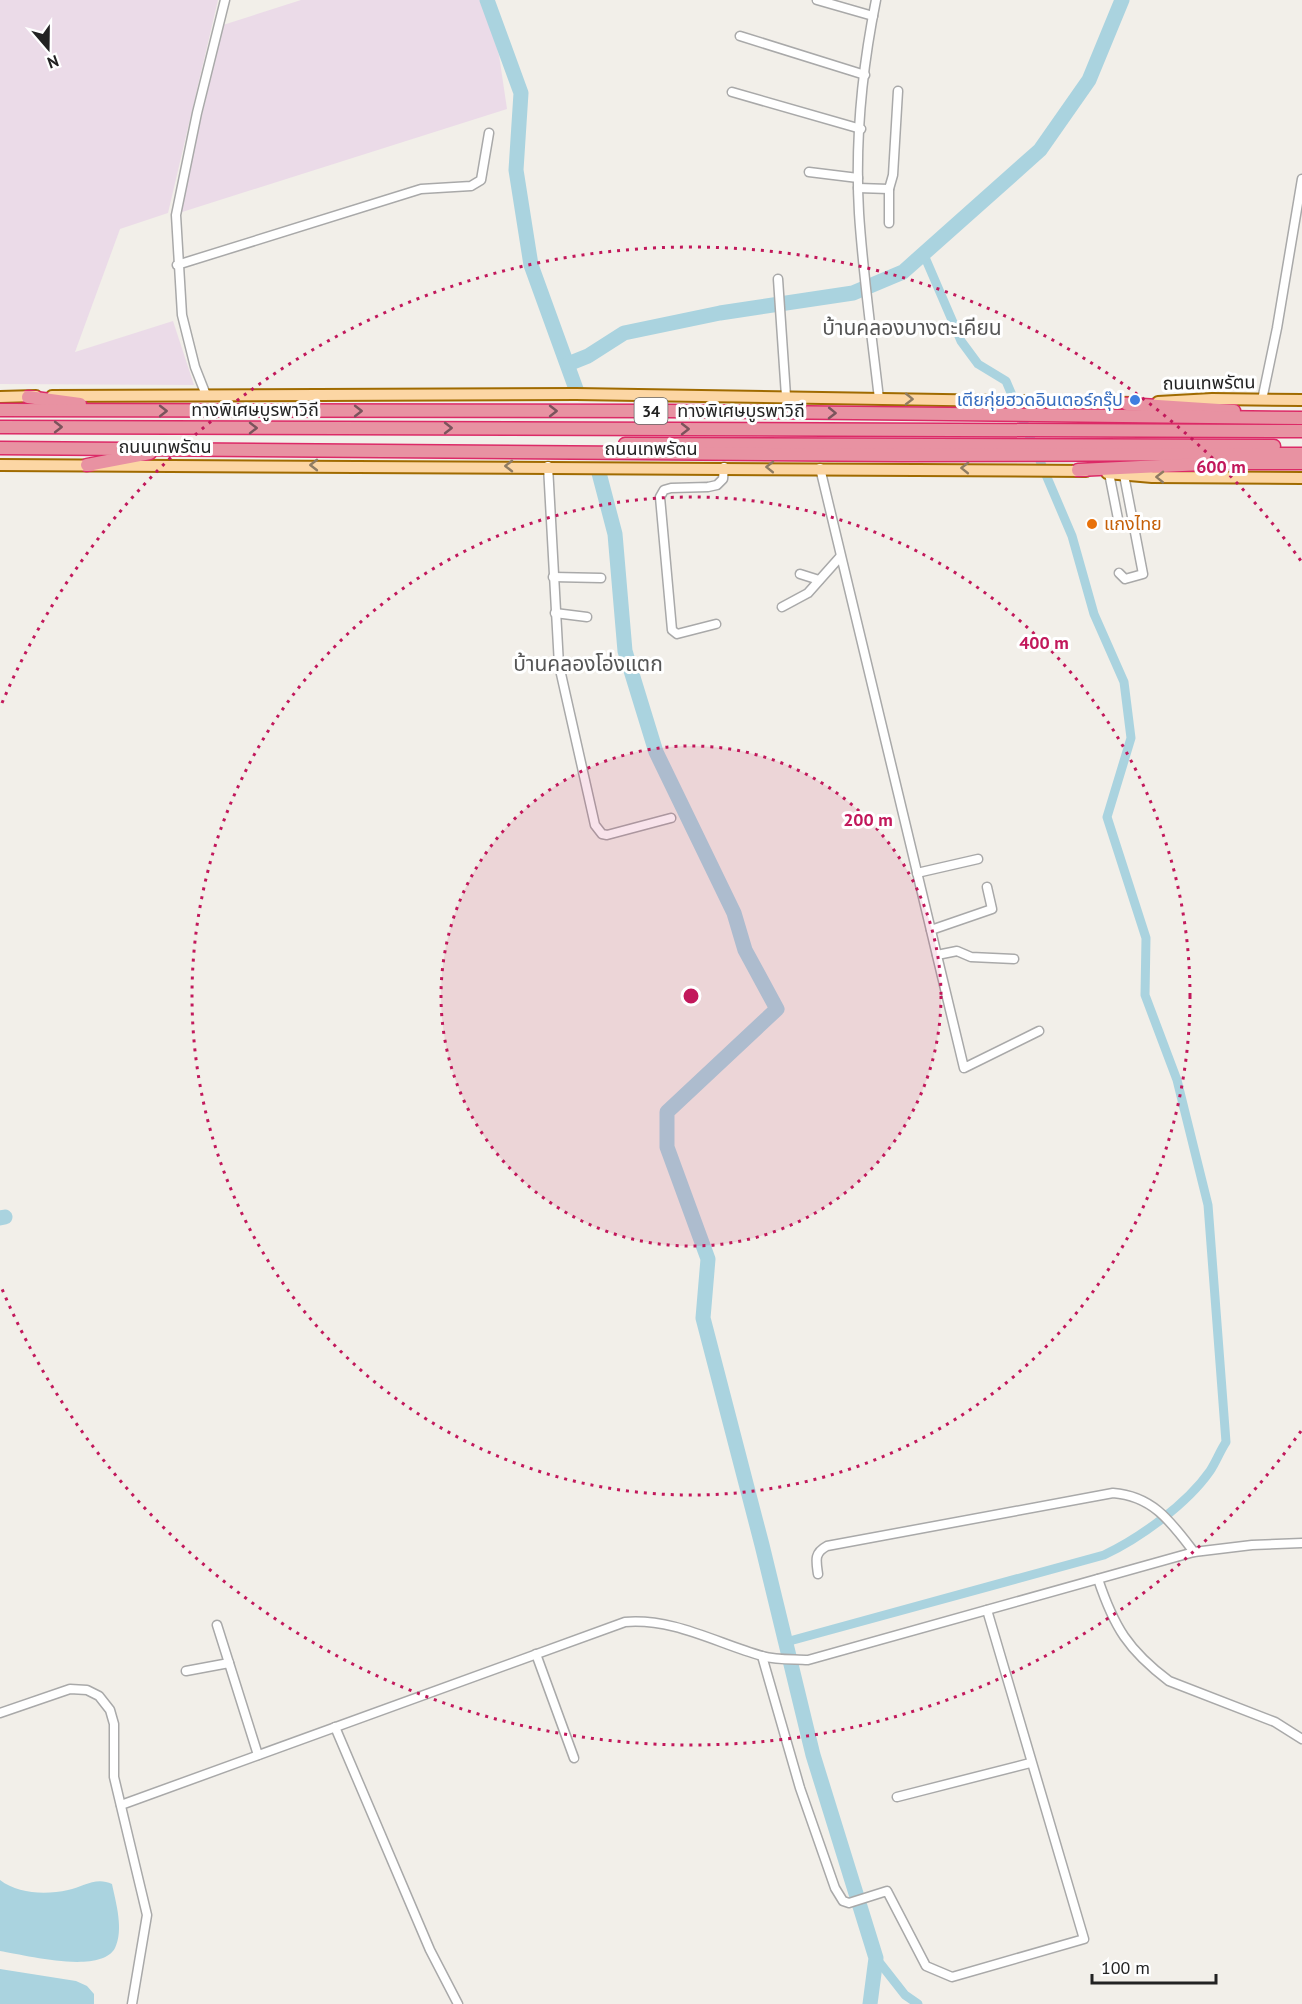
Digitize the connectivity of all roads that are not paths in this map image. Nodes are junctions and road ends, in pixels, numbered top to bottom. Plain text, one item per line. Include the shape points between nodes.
1 (225, 0) edge
2 (817, 0) edge
3 (876, 0) edge
4 (873, 16) junction
5 (740, 36) dead end
6 (865, 75) junction
7 (898, 91) dead end
8 (732, 92) dead end
9 (861, 129) junction
10 (489, 133) dead end
11 (809, 172) dead end
12 (858, 178) junction
13 (1302, 179) edge
14 (858, 188) junction
15 (888, 189) junction
16 (888, 223) dead end
17 (177, 265) junction
18 (778, 279) dead end
19 (206, 395) junction
20 (786, 396) junction
21 (0, 397) edge
22 (28, 397) junction
23 (879, 399) junction
24 (1262, 400) junction
25 (1302, 400) edge
26 (1127, 404) junction
27 (0, 410) edge
28 (128, 411) junction
29 (1302, 411) edge
30 (1302, 418) edge
31 (0, 427) edge
32 (1302, 431) edge
33 (0, 443) edge
34 (1302, 446) edge
35 (0, 448) edge
36 (180, 448) junction
37 (1302, 454) edge
38 (1302, 463) edge
39 (0, 465) edge
40 (87, 465) junction
41 (548, 466) junction
42 (724, 467) junction
43 (820, 468) junction
44 (1078, 470) junction
45 (1108, 473) junction
46 (1124, 475) junction
47 (1302, 478) edge
48 (1119, 524) dead end
49 (840, 557) junction
50 (1119, 573) dead end
51 (800, 574) dead end
52 (553, 577) junction
53 (601, 578) dead end
54 (819, 580) junction
55 (782, 607) dead end
56 (555, 613) junction
57 (587, 616) dead end
58 (716, 624) dead end
59 (671, 818) dead end
60 (978, 859) dead end
61 (917, 873) junction
62 (987, 886) dead end
63 (931, 930) junction
64 (937, 955) junction
65 (1014, 959) dead end
66 (1040, 1031) dead end
67 (1302, 1543) edge
68 (1194, 1552) junction
69 (818, 1574) dead end
70 (1098, 1579) junction
71 (987, 1610) junction
72 (217, 1625) dead end
73 (536, 1654) junction
74 (762, 1656) junction
75 (229, 1663) junction
76 (186, 1671) dead end
77 (0, 1713) edge
78 (335, 1727) junction
79 (1302, 1739) edge
80 (258, 1755) junction
81 (574, 1758) dead end
82 (1030, 1763) junction
83 (897, 1797) dead end
84 (121, 1805) junction
85 (132, 2004) edge
86 (459, 2004) edge

1 - 17 street via 178,204
2 - 4 street
3 - 4 street
4 - 6 street
5 - 6 street
6 - 9 street
7 - 15 street via 893,175
8 - 9 street
9 - 12 street
10 - 17 street via 481,180 471,186 421,189
11 - 12 street
12 - 14 street
13 - 24 street
14 - 15 street
14 - 23 street
15 - 16 street
17 - 19 street via 187,340
18 - 20 street
19 - 20 main road, ถนนเทพรัตน / 34
19 - 22 main road, ถนนเทพรัตน / 34
20 - 23 main road, ถนนเทพรัตน / 34
21 - 22 main road, ถนนเทพรัตน / 34
22 - 28 highway
23 -> 26 main road, ถนนเทพรัตน / 34
24 - 25 main road, ถนนเทพรัตน / 34
24 - 26 main road, ถนนเทพรัตน / 34
26 - 29 highway via 1222,411
27 - 28 highway, ถนนเทพรัตน / 34
28 -> 30 highway, ถนนเทพรัตน / 34 via 668,411
31 -> 32 highway, ทางพิเศษบูรพาวิถี
33 - 34 highway, ทางพิเศษบูรพาวิถี
35 - 36 highway, ถนนเทพรัตน
36 - 37 highway, ถนนเทพรัตน via 902,455
36 - 40 highway
38 - 44 highway
39 - 40 main road, ถนนเทพรัตน
41 -> 40 main road, ถนนเทพรัตน
41 - 42 main road, ถนนเทพรัตน
41 - 52 street
43 -> 42 main road, ถนนเทพรัตน
42 - 58 street via 723,479 717,485 671,488 660,497 672,630 677,634
44 -> 43 main road, ถนนเทพรัตน
43 - 49 street
44 - 45 main road, ถนนเทพรัตน
45 - 46 main road, ถนนเทพรัตน
45 - 48 street
47 -> 46 main road, ถนนเทพรัตน
46 - 50 street via 1143,574 1125,579
49 - 54 street
49 - 61 street
51 - 54 street
52 - 53 street
52 - 56 street
54 - 55 street via 803,597
56 - 57 street
56 - 59 street via 559,665 595,825 607,835
60 - 61 street
61 - 63 street
62 - 63 street via 992,909
63 - 64 street
64 - 65 street via 957,951 971,957
64 - 66 street via 964,1068
67 - 68 street
68 - 69 street via 1162,1511 1129,1494 1113,1493 827,1545 815,1559
68 - 70 street
70 - 71 street
70 - 79 street via 1116,1627 1154,1671 1169,1682 1275,1722
71 - 74 street via 808,1660
71 - 82 street
72 - 75 street
73 - 74 street via 625,1622 647,1620
73 - 78 street
73 - 81 street
74 - 82 street via 800,1788 835,1888 843,1901 849,1903 887,1891 926,1966 952,1977 1084,1939
75 - 76 street
75 - 80 street
77 - 84 street via 70,1689 87,1690 99,1696 110,1710 114,1724 114,1777
78 - 80 street
78 - 86 street via 430,1950
80 - 84 street
82 - 83 street
84 - 85 street via 147,1916

